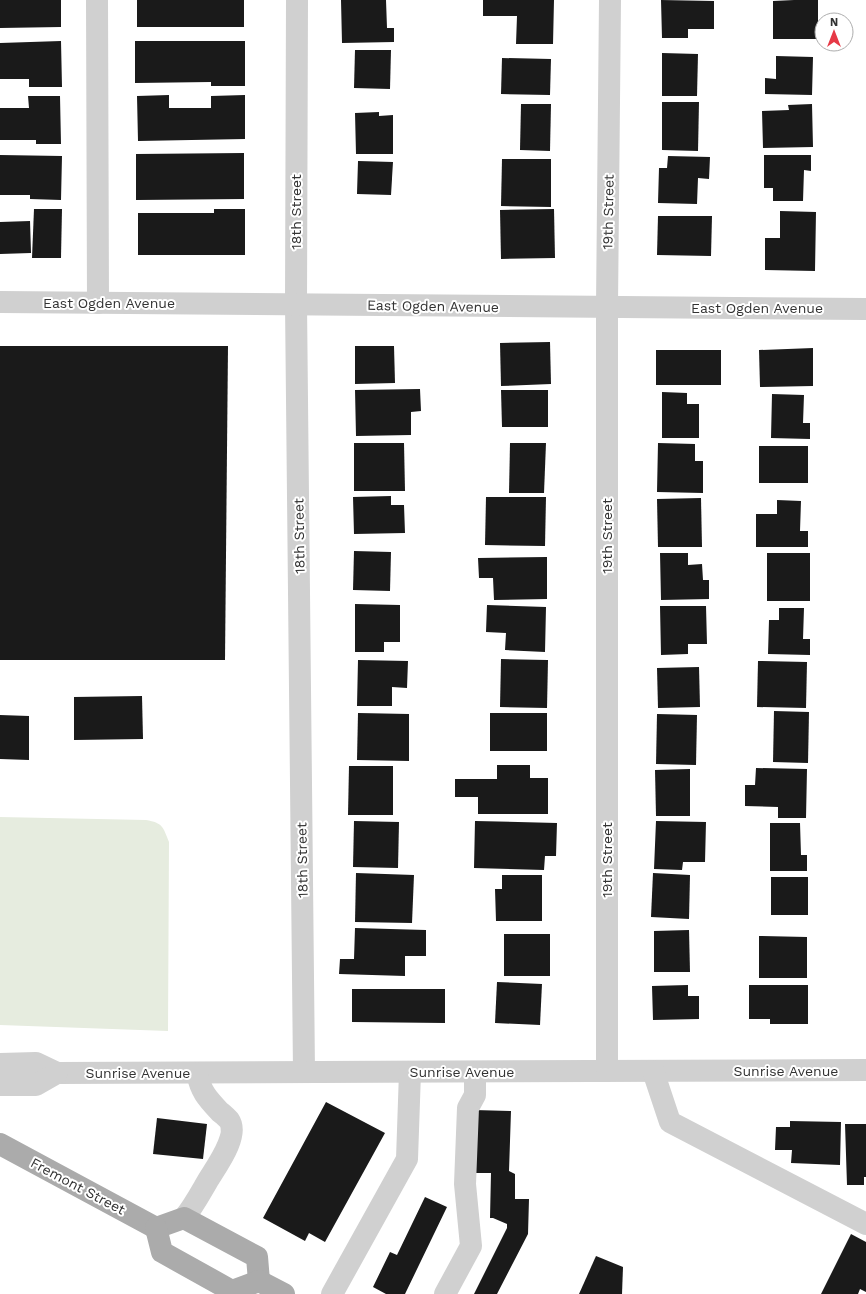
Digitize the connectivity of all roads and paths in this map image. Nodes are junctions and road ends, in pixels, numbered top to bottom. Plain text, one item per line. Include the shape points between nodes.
1 (97, 0) edge
2 (297, 0) edge
3 (610, 0) edge
4 (0, 302) edge
5 (98, 303) junction
6 (296, 304) junction
7 (607, 306) junction
8 (866, 309) edge
9 (0, 1064) edge
10 (866, 1070) edge
11 (607, 1071) junction
12 (653, 1071) junction
13 (304, 1072) junction
14 (410, 1072) junction
15 (475, 1072) junction
16 (197, 1073) junction
17 (57, 1074) junction
18 (0, 1085) edge
19 (0, 1144) edge
20 (184, 1218) junction
21 (866, 1224) edge
22 (156, 1228) junction
23 (259, 1281) junction
24 (284, 1294) edge
25 (332, 1294) edge
26 (445, 1294) edge

1 - 5 street
2 - 6 street, 18th Street
3 - 7 street, 19th Street
4 - 5 street, East Ogden Avenue
5 - 6 street, East Ogden Avenue
6 - 7 street, East Ogden Avenue
6 - 13 street, 18th Street
7 - 8 street, East Ogden Avenue
7 - 11 street, 19th Street
9 - 17 street, Sunrise Avenue via 36,1063
10 - 12 street, Sunrise Avenue
11 - 12 street, Sunrise Avenue
11 - 15 street, Sunrise Avenue
12 - 21 street via 670,1122
13 - 14 street, Sunrise Avenue
13 - 16 street, Sunrise Avenue
14 - 15 street, Sunrise Avenue
14 - 25 street via 407,1159
15 - 26 street via 475,1095 468,1108 465,1184 471,1246
16 - 17 street, Sunrise Avenue
16 - 20 street via 200,1087 228,1120 231,1132 226,1150 217,1167
17 - 18 street, Sunrise Avenue via 36,1085
19 - 22 main road, Fremont Street
20 - 22 main road
20 - 23 main road via 257,1257
22 - 23 main road via 162,1252 232,1291
23 - 24 main road

